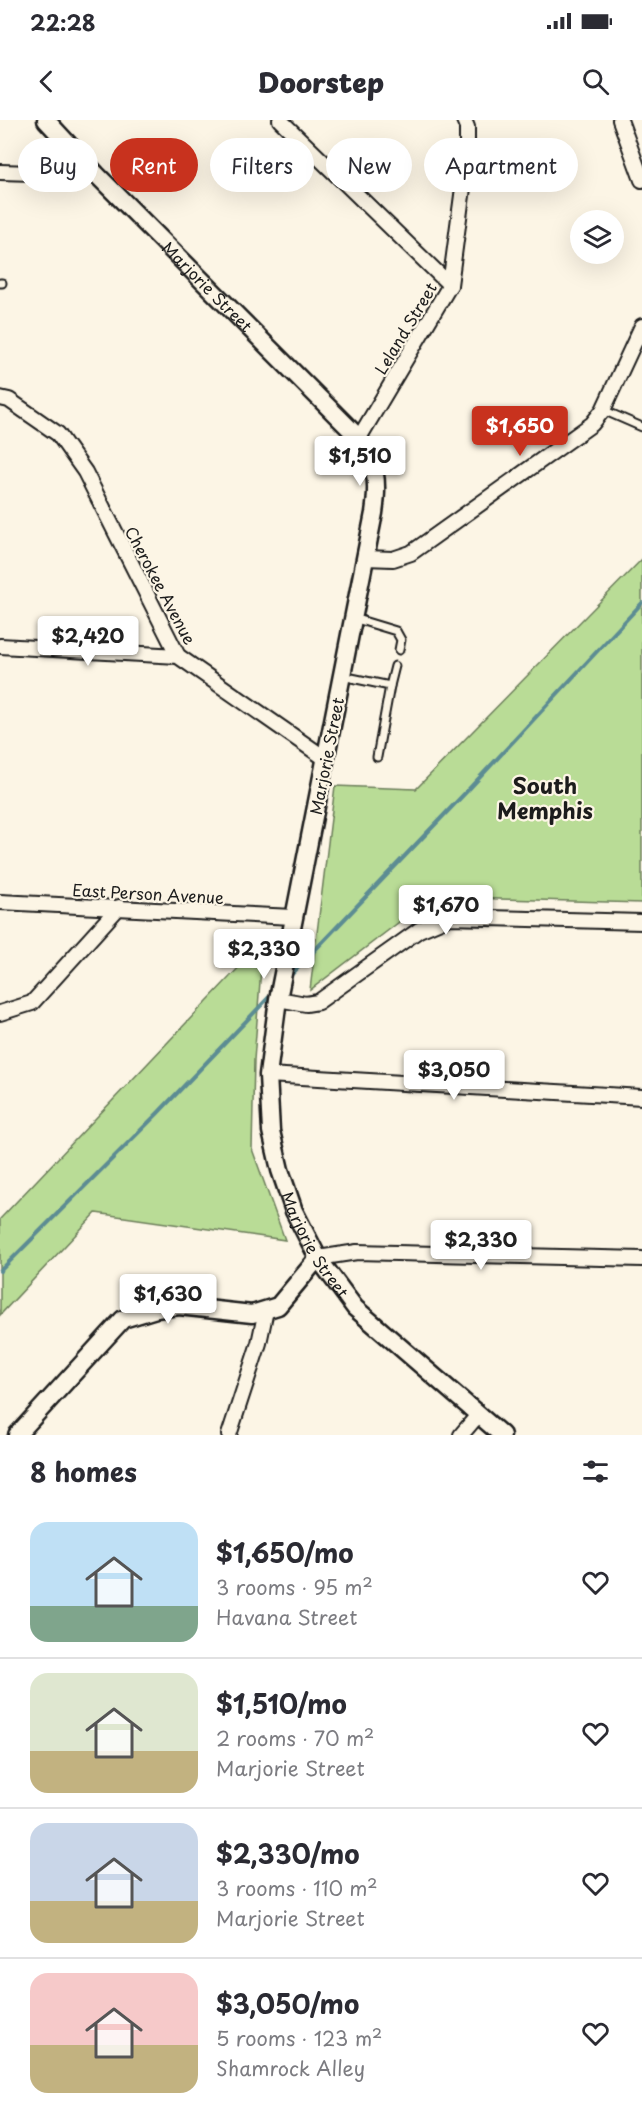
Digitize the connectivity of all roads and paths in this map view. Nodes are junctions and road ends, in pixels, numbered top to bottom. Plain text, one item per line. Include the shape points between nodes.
1 (46, 120) edge
2 (280, 120) edge
3 (464, 120) edge
4 (620, 120) edge
5 (63, 138) edge
6 (0, 172) edge
7 (18, 173) edge
8 (98, 176) edge
9 (642, 180) edge
10 (450, 285) junction
11 (642, 326) edge
12 (0, 398) edge
13 (603, 410) junction
14 (642, 427) edge
15 (359, 438) junction
16 (365, 558) junction
17 (353, 618) junction
18 (0, 646) edge
19 (399, 650) dead end
20 (178, 656) junction
21 (395, 666) dead end
22 (342, 676) junction
23 (390, 686) junction
24 (376, 757) dead end
25 (326, 759) junction
26 (0, 902) edge
27 (119, 907) junction
28 (293, 917) junction
29 (642, 922) edge
30 (278, 999) junction
31 (0, 1013) edge
32 (268, 1075) junction
33 (642, 1096) edge
34 (318, 1258) junction
35 (641, 1261) edge
36 (266, 1310) junction
37 (478, 1415) junction
38 (17, 1435) edge
39 (230, 1435) edge
40 (461, 1435) edge
41 (502, 1435) edge

1 - 5 street, Marjorie Street
2 - 10 street
3 - 10 street, Leland Street via 467,158
4 - 9 street
6 - 7 street
8 - 15 street, Marjorie Street
10 - 15 street, Leland Street
11 - 13 street
12 - 20 street, Cherokee Avenue via 9,400 58,434 85,472
13 - 14 lane
13 - 16 street via 584,430 411,553 393,559
15 - 16 street, Marjorie Street via 378,482
16 - 17 street, Marjorie Street
17 - 19 lane via 396,631 401,640
17 - 22 street, Marjorie Street
18 - 20 street
20 - 25 street, Cherokee Avenue
21 - 23 lane
22 - 23 lane
22 - 25 street, Marjorie Street
23 - 24 lane
25 - 28 street, Marjorie Street
26 - 27 street, East Person Avenue
27 - 28 street, East Person Avenue
27 - 31 street via 32,1003
28 - 30 street, Marjorie Street
29 - 30 street via 450,917 419,930 318,1002
30 - 32 street, Marjorie Street
32 - 33 street
32 - 34 street, Marjorie Street via 271,1131 280,1170 294,1211
34 - 35 street via 357,1252
34 - 36 street via 278,1306
34 - 37 street, Marjorie Street via 355,1308
36 - 38 street via 252,1314 179,1306 123,1319
36 - 39 street
37 - 40 street
37 - 41 street, Marjorie Street

